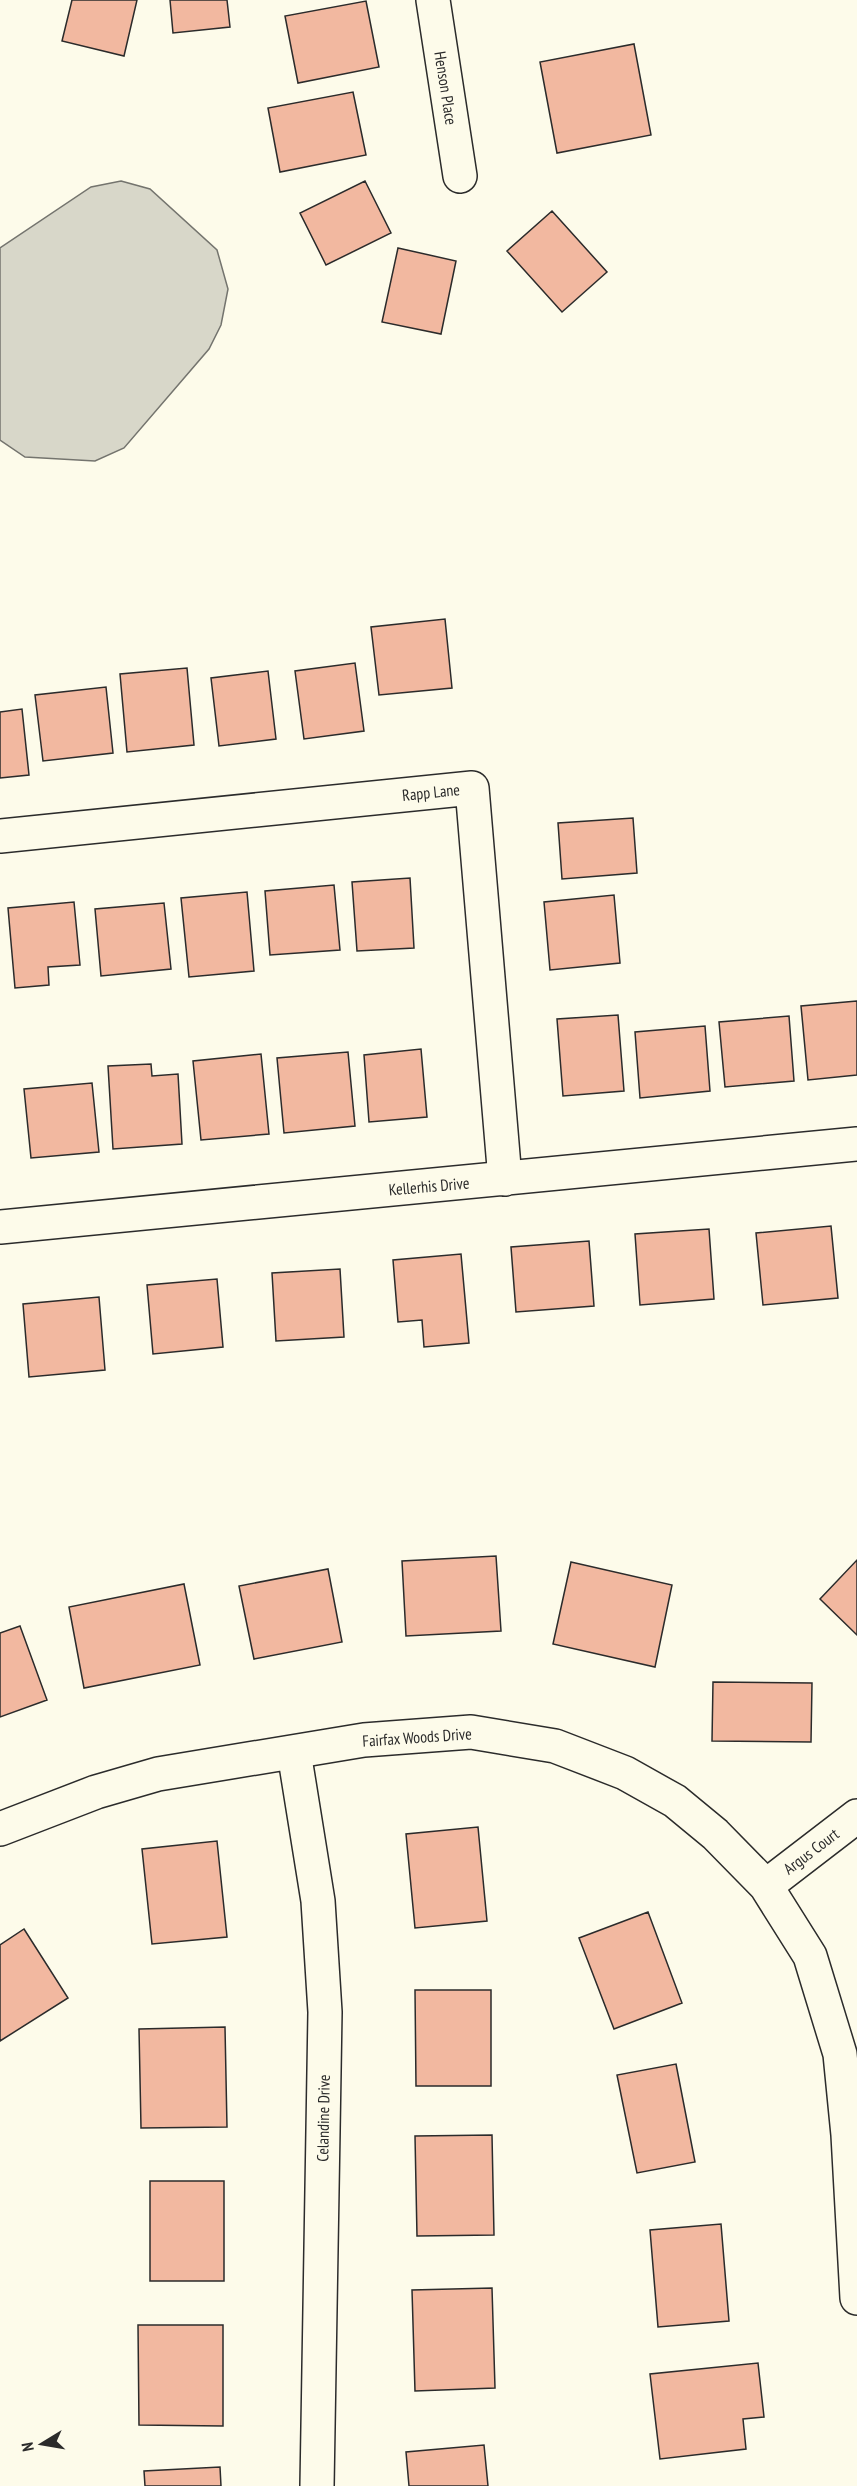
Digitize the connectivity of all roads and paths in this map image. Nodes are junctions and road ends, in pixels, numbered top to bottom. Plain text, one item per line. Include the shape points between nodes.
1 (433, 0) edge
2 (460, 176) dead end
3 (0, 836) edge
4 (857, 1144) edge
5 (505, 1179) junction
6 (0, 1227) edge
7 (294, 1752) junction
8 (857, 1816) edge
9 (0, 1829) edge
10 (766, 1886) junction
11 (857, 2298) edge
12 (317, 2486) edge

1 - 2 street, Henson Place
3 - 5 street, Rapp Lane via 472,788
4 - 5 street, Kellerhis Drive
5 - 6 street, Kellerhis Drive
7 - 9 street, Fairfax Woods Drive via 158,1774 96,1792
7 - 10 street, Fairfax Woods Drive via 364,1740 471,1732 555,1746 625,1773 675,1801 715,1834
7 - 12 street, Celandine Drive via 318,1901 325,2012
8 - 10 street, Argus Court
10 - 11 street, Fairfax Woods Drive via 810,1956 840,2054

